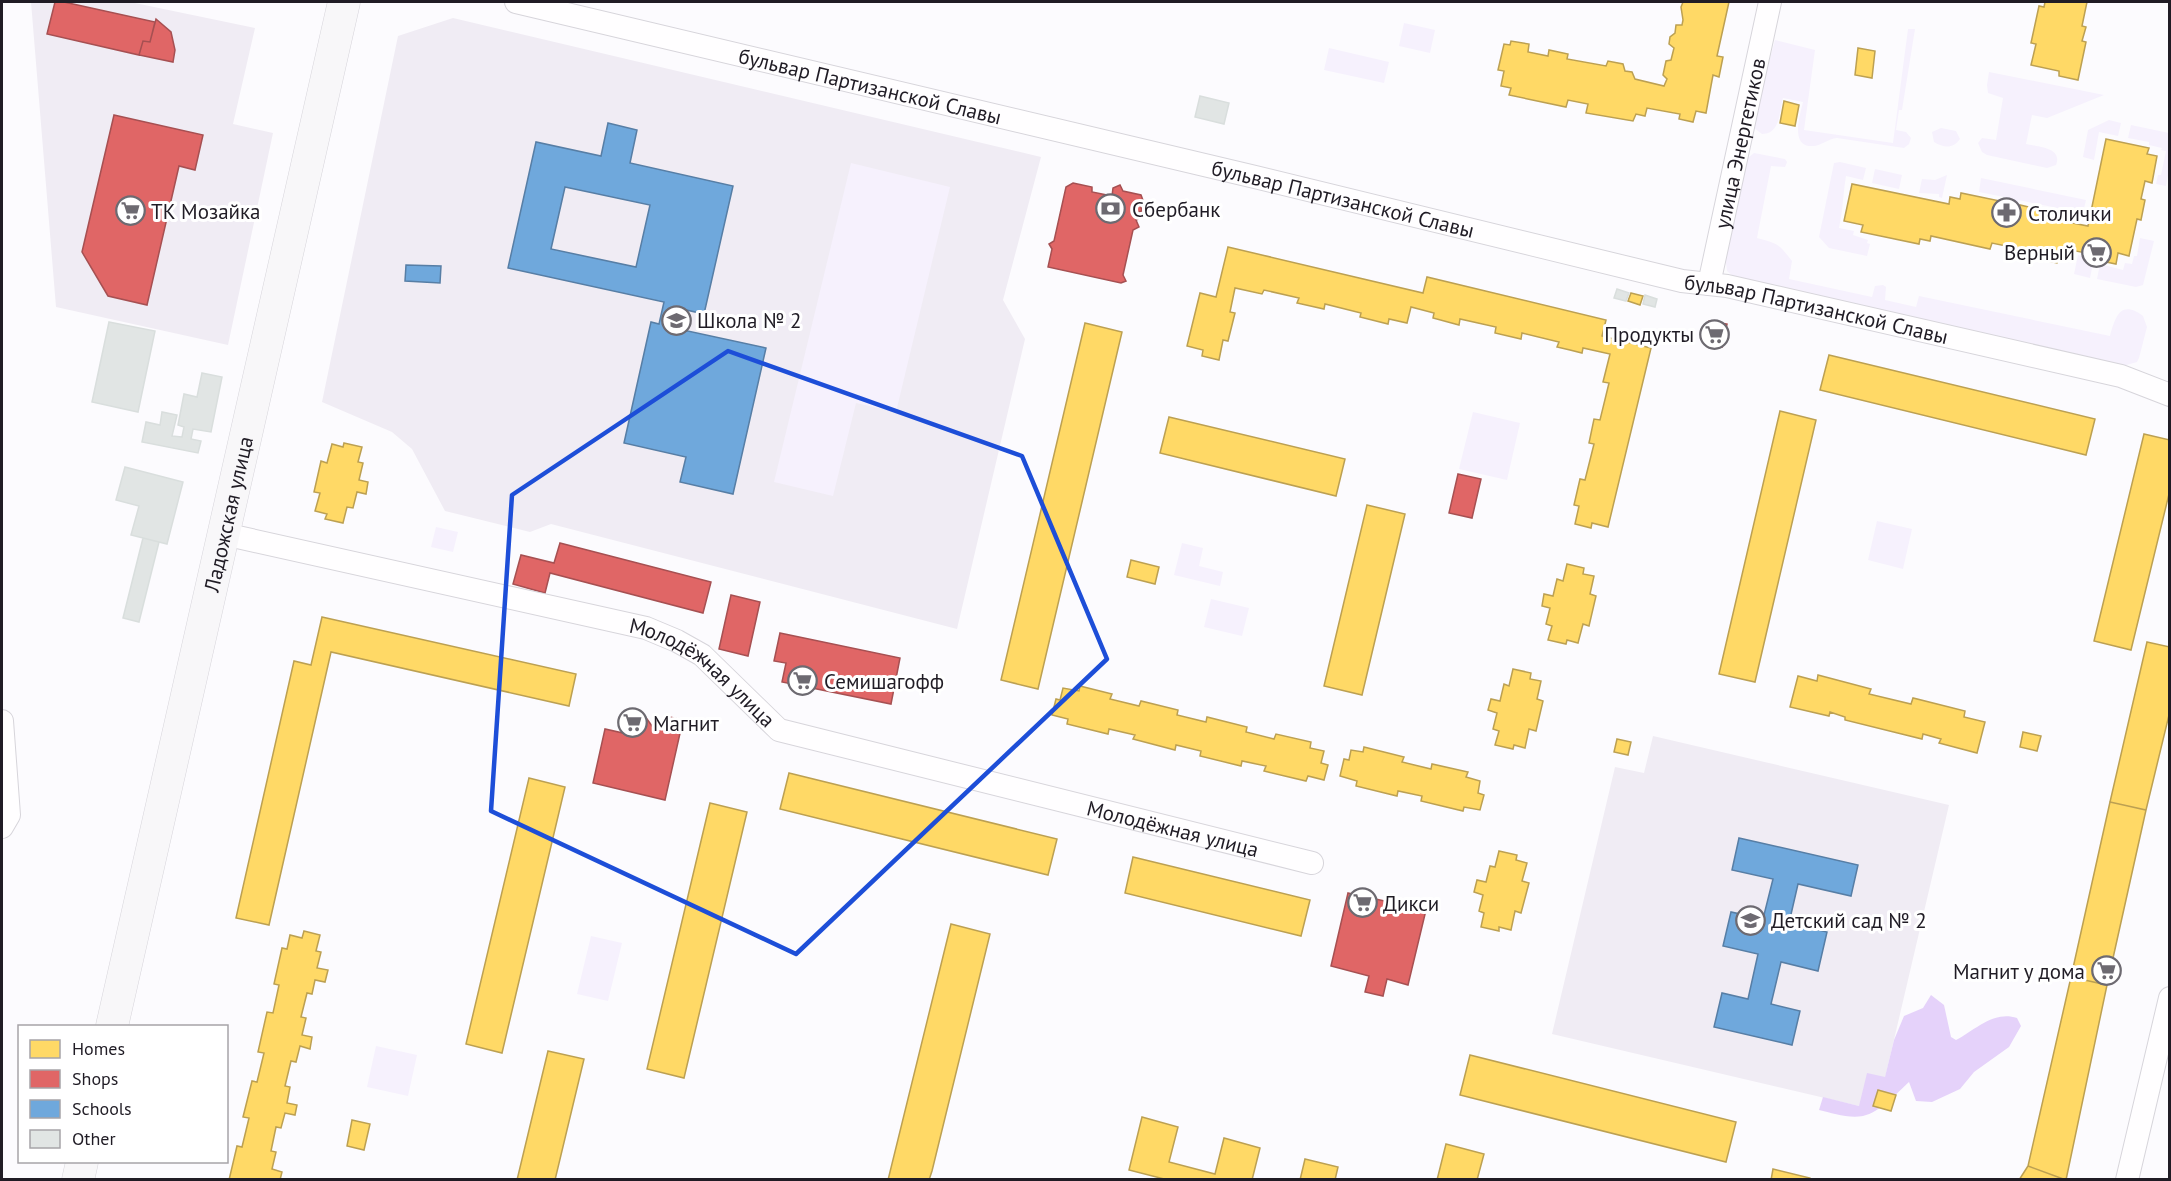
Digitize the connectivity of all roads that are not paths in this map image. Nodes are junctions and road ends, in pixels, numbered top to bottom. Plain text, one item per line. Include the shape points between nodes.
1 (344, 2) edge
2 (516, 2) edge
3 (1770, 2) edge
4 (1709, 284) junction
5 (2169, 395) edge
6 (224, 534) junction
7 (2, 721) edge
8 (2, 827) edge
9 (1312, 863) dead end
10 (2169, 998) edge
11 (112, 1025) edge
12 (82, 1163) edge
13 (78, 1179) edge
14 (2127, 1179) edge

1 - 6 street, Ладожская улица
2 - 4 street, бульвар Партизанской Славы via 1682,281
3 - 4 street, улица Энергетиков
4 - 5 street, бульвар Партизанской Славы via 2121,376
6 - 9 street, Молодёжная улица via 646,628 702,655 779,730
6 - 11 street, Ладожская улица
7 - 8 street via 9,815
10 - 14 street
12 - 13 street

